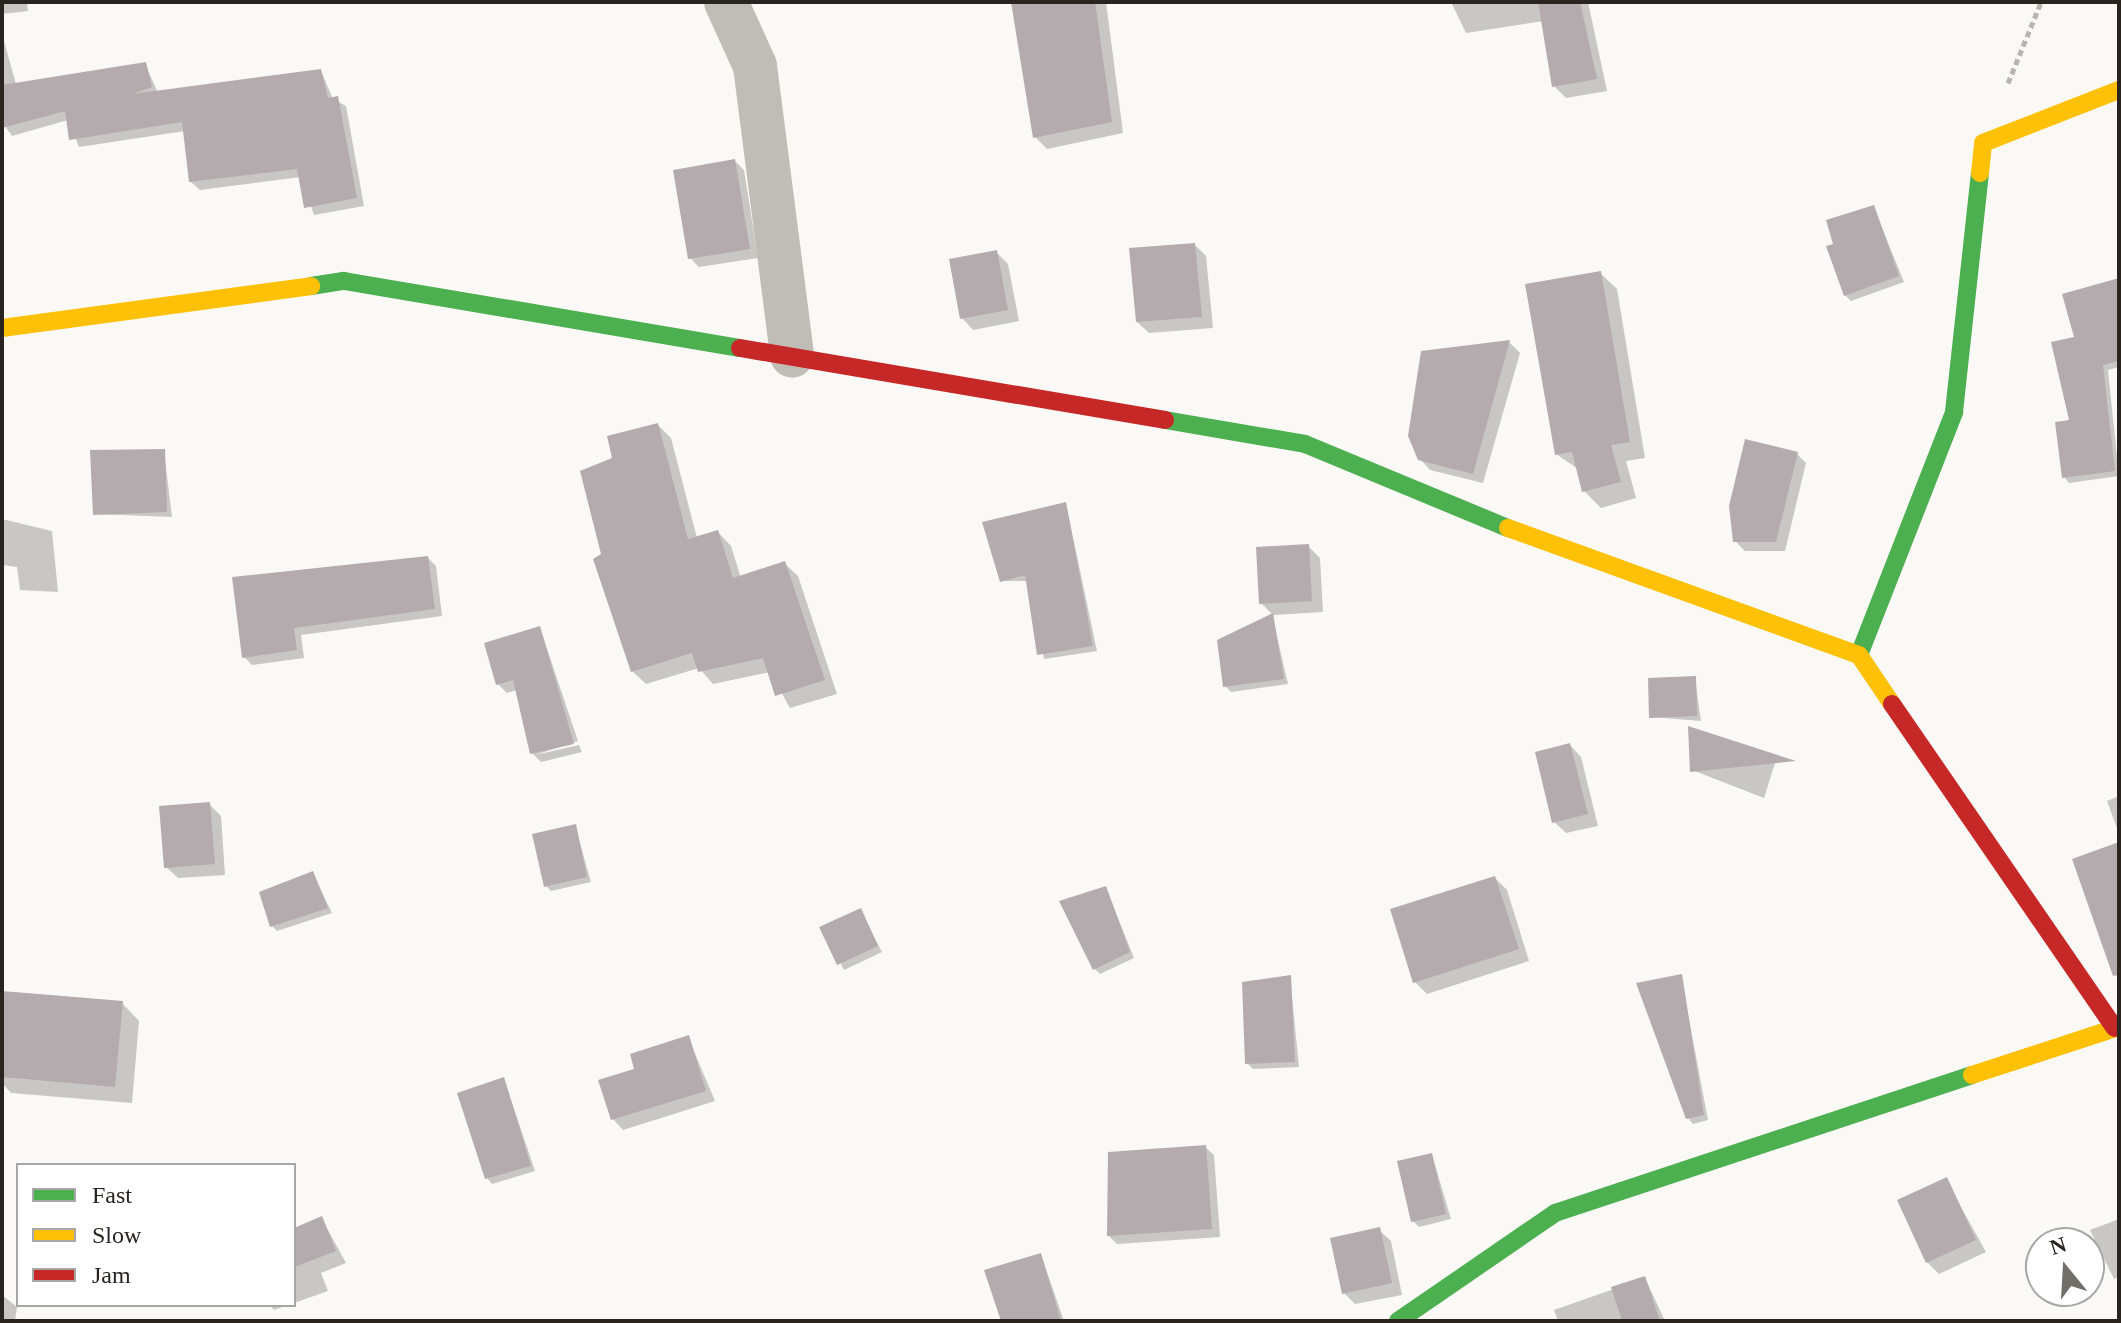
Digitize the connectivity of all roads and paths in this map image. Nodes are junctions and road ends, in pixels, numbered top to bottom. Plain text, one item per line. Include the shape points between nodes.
1 (726, 2) edge
2 (2041, 2) edge
3 (2119, 90) edge
4 (1983, 143) junction
5 (2, 328) edge
6 (792, 356) junction
7 (1859, 655) junction
8 (2117, 1028) edge
9 (1398, 1321) edge

1 - 6 street via 755,66
2 - 4 path
3 - 4 street
4 - 7 street via 1954,412
5 - 6 street via 344,281
6 - 7 street via 1305,444 1587,561
7 - 8 street
8 - 9 street via 1555,1213

